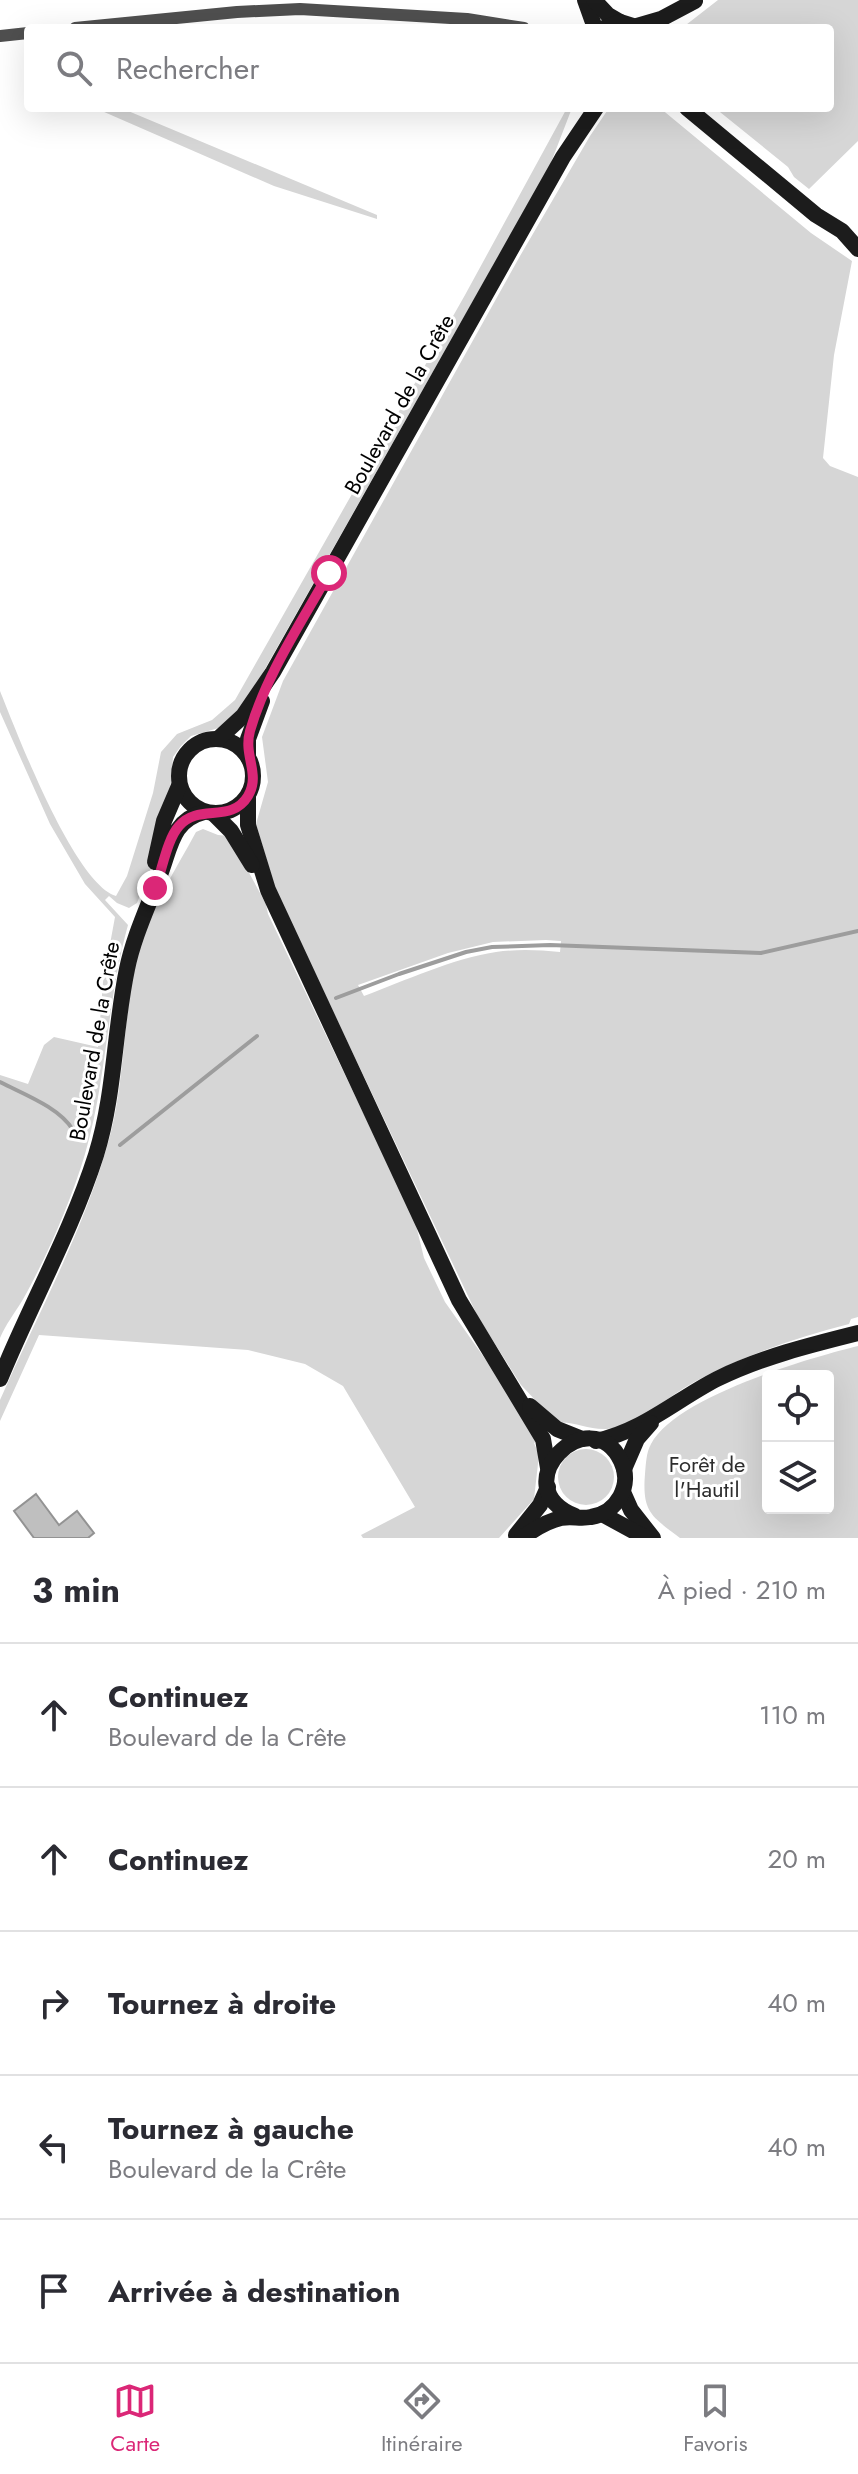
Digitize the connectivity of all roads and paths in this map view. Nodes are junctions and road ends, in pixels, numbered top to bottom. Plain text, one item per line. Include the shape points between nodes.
1 (585, 0) edge
2 (594, 0) edge
3 (696, 1) edge
4 (116, 24) edge
5 (499, 24) edge
6 (594, 24) edge
7 (611, 24) edge
8 (647, 24) edge
9 (671, 24) edge
10 (24, 33) edge
11 (0, 36) edge
12 (584, 112) edge
13 (593, 112) edge
14 (692, 112) edge
15 (563, 157) junction
16 (858, 249) edge
17 (273, 672) junction
18 (218, 739) junction
19 (248, 757) junction
20 (179, 786) junction
21 (248, 796) junction
22 (209, 813) junction
23 (268, 890) junction
24 (858, 1333) edge
25 (0, 1351) edge
26 (0, 1379) edge
27 (511, 1384) junction
28 (655, 1418) junction
29 (589, 1440) junction
30 (548, 1468) junction
31 (624, 1469) junction
32 (548, 1487) junction
33 (623, 1492) junction
34 (602, 1514) junction
35 (575, 1516) junction
36 (514, 1538) edge
37 (522, 1538) edge
38 (646, 1538) edge
39 (653, 1538) edge

1 - 6 main road
2 - 7 main road
3 - 8 main road
3 - 9 main road
4 - 5 street via 300,9
10 - 11 street
12 - 15 main road, Boulevard de la Crête
13 - 15 main road, Boulevard de la Crête
14 - 16 main road
15 - 17 main road, Boulevard de la Crête
17 - 18 main road, Boulevard de la Crête via 243,716
17 - 19 main road, Boulevard de la Crête via 251,728
18 - 19 main road via 232,742
18 - 20 main road via 189,750 180,767
19 - 21 main road via 253,780
20 - 22 main road via 186,799
20 - 25 main road, Boulevard de la Crête via 125,947 87,1160
21 - 22 main road via 230,811
21 - 23 main road via 248,825
22 - 23 main road via 231,831
22 - 26 main road, Boulevard de la Crête via 186,819 175,832 140,923 126,972 110,1098 97,1151
23 - 27 main road via 459,1300
24 - 28 main road via 742,1368
27 - 29 main road via 548,1423
27 - 30 main road via 543,1439
28 - 29 main road via 624,1433
28 - 31 main road via 637,1439
29 - 30 main road via 560,1449
29 - 31 main road via 617,1454
30 - 32 main road
31 - 33 main road
32 - 35 main road via 557,1505
32 - 36 main road
33 - 34 main road
33 - 39 main road
34 - 35 main road
34 - 38 main road
35 - 37 main road via 553,1520

